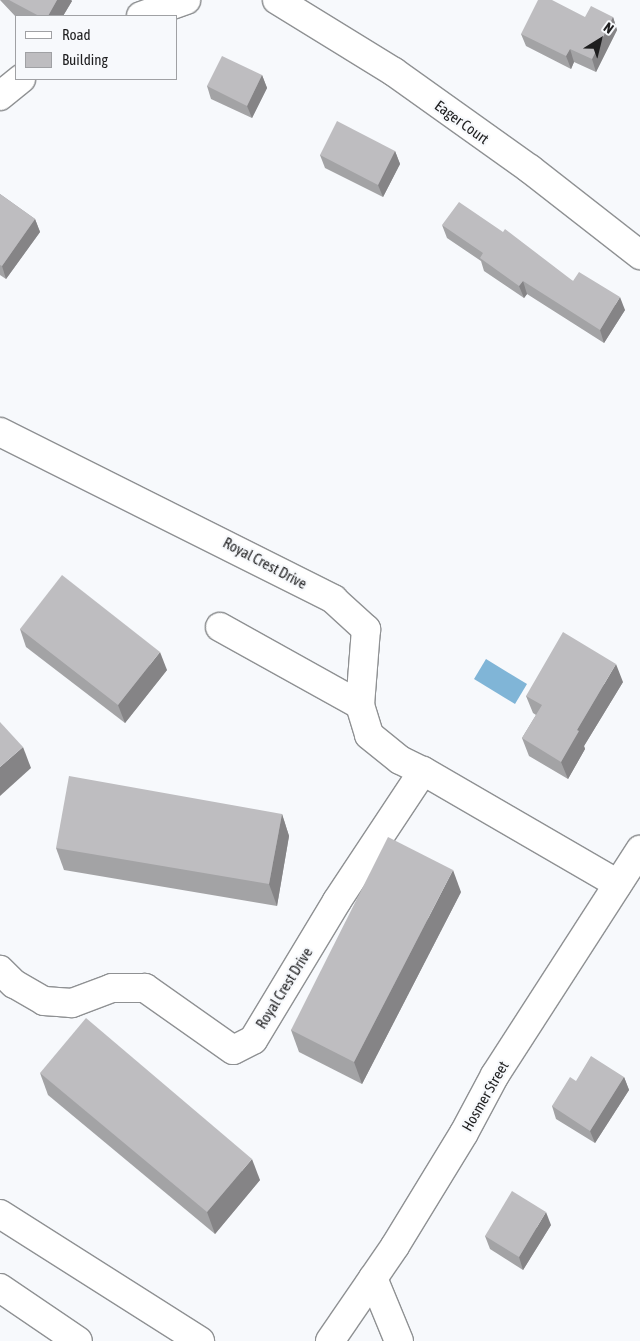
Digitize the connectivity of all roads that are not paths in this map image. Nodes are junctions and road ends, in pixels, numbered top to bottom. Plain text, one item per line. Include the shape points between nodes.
1 (186, 0) edge
2 (277, 0) edge
3 (144, 15) edge
4 (20, 80) edge
5 (0, 96) edge
6 (640, 255) edge
7 (0, 432) edge
8 (220, 626) dead end
9 (360, 705) junction
10 (423, 771) junction
11 (640, 850) edge
12 (618, 884) junction
13 (0, 970) edge
14 (0, 1214) edge
15 (372, 1278) junction
16 (0, 1288) edge
17 (78, 1341) edge
18 (200, 1341) edge
19 (330, 1341) edge
20 (399, 1341) edge

1 - 3 street
2 - 6 street, Eager Court via 394,72 530,169
4 - 5 street
7 - 9 street, Royal Crest Drive via 333,599 366,629
8 - 9 street
9 - 10 street, Royal Crest Drive via 369,735 400,760
10 - 12 street, Royal Crest Drive
10 - 13 street, Royal Crest Drive via 337,901 253,1040 233,1050 145,988 112,988 72,1003 44,1001 14,984
11 - 12 street, Hosmer Street
12 - 15 street, Hosmer Street via 495,1075 464,1134
14 - 18 street
15 - 19 street, Hosmer Street
15 - 20 street
16 - 17 street

